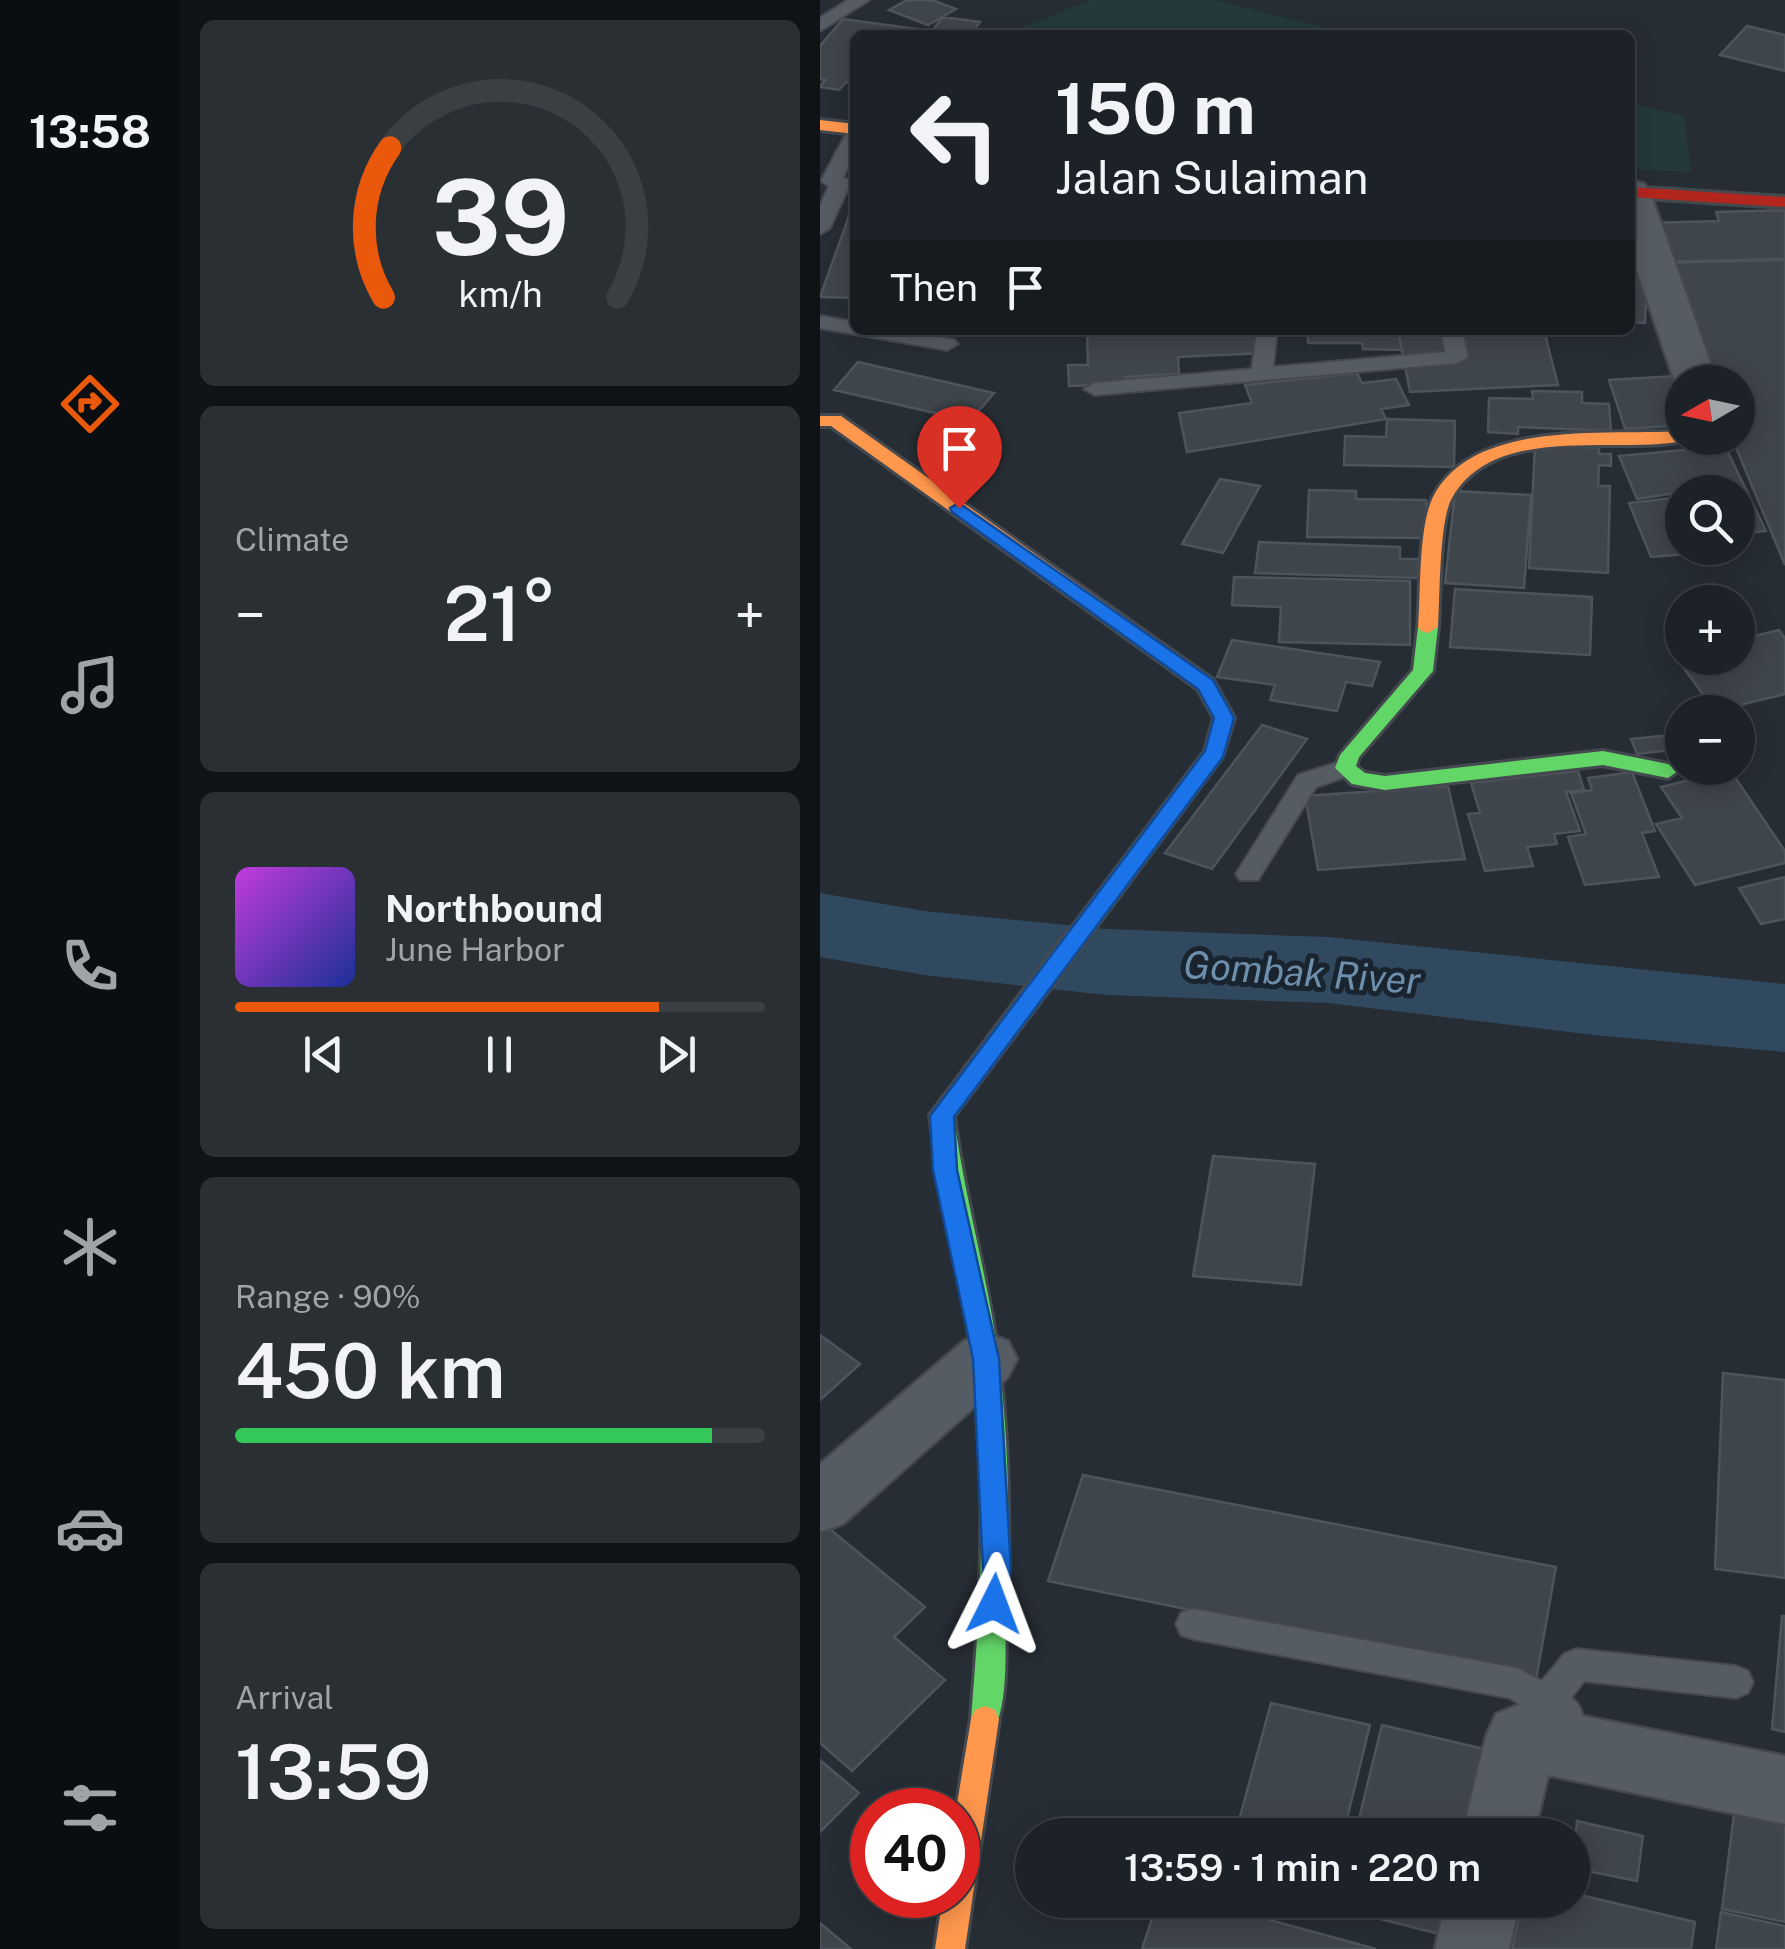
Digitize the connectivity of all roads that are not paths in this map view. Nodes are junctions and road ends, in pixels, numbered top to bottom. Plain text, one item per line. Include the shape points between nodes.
1 (855, 1) edge
2 (820, 26) edge
3 (820, 125) edge
4 (850, 130) edge
5 (850, 145) edge
6 (837, 182) edge
7 (1635, 192) edge
8 (1785, 202) edge
9 (1635, 206) edge
10 (820, 228) edge
11 (820, 322) edge
12 (850, 327) edge
13 (896, 335) edge
14 (1267, 335) edge
15 (1453, 335) edge
16 (946, 344) dead end
17 (1690, 365) edge
18 (1262, 374) junction
19 (1095, 388) dead end
20 (820, 421) edge
21 (1665, 439) edge
22 (1345, 768) junction
23 (1665, 770) edge
24 (1249, 874) dead end
25 (986, 1359) junction
26 (820, 1504) edge
27 (1193, 1624) dead end
28 (1736, 1682) dead end
29 (1554, 1724) junction
30 (1785, 1790) edge
31 (1502, 1818) edge
32 (1479, 1918) edge
33 (950, 1949) edge
34 (1472, 1949) edge

1 - 2 lane
3 - 4 street
5 - 6 lane
6 - 10 lane
7 - 8 street
9 - 17 street
11 - 12 lane
13 - 16 lane
14 - 18 lane
15 - 18 lane via 1457,357
18 - 19 lane
20 - 25 street via 836,420 1206,685 1224,718 1216,752 942,1116 945,1170
21 - 22 street via 1512,444 1456,480 1441,498 1424,671
22 - 23 street via 1359,779 1385,783 1603,758
22 - 24 lane via 1306,781
25 - 26 street
25 - 33 street via 997,1570 968,1856
27 - 29 lane via 1517,1684
28 - 29 lane via 1576,1665
29 - 30 street
29 - 31 street via 1520,1738
32 - 34 street

